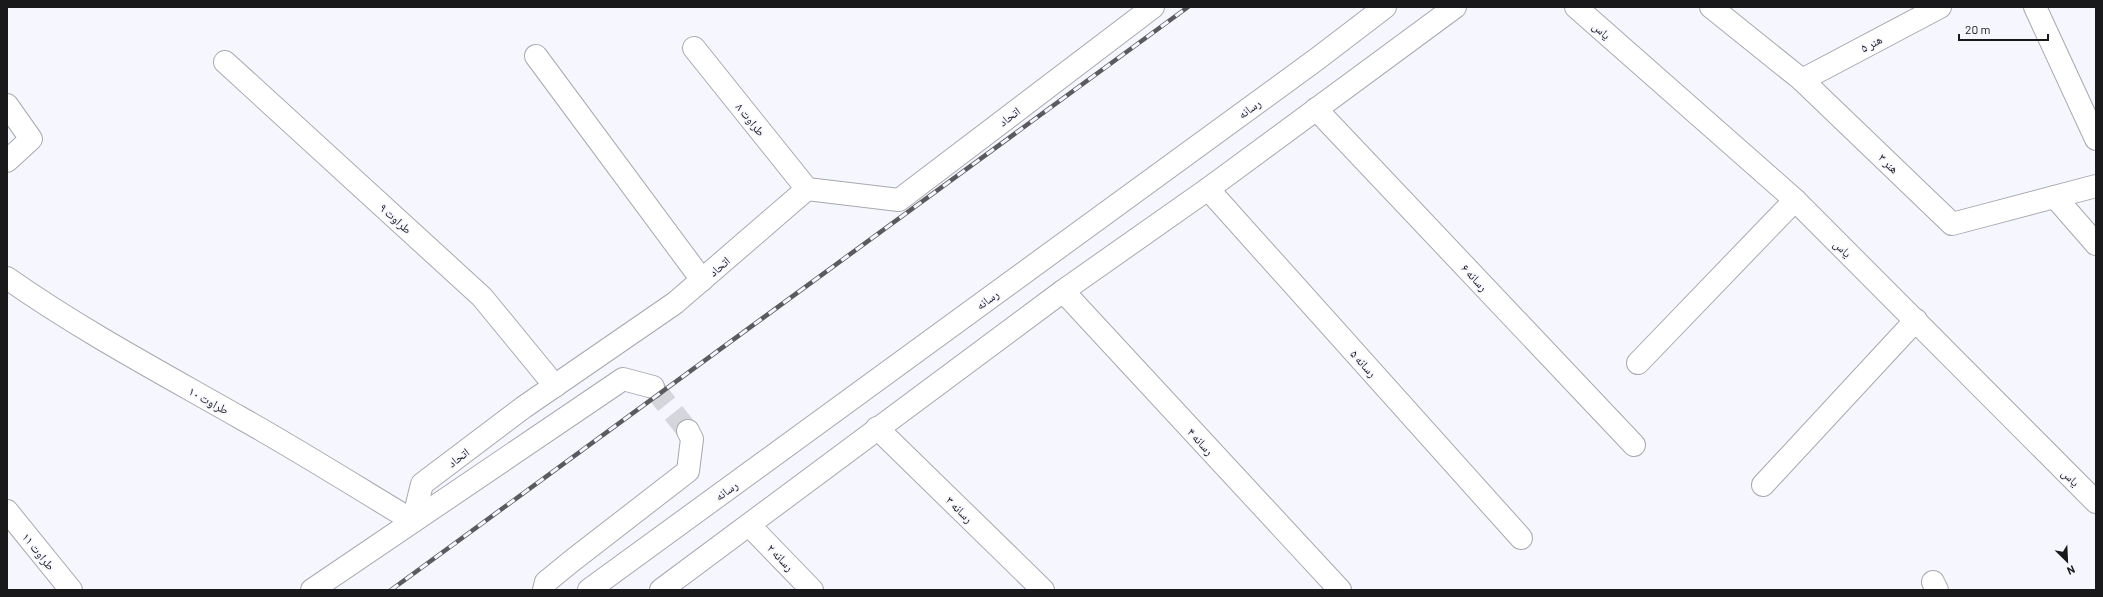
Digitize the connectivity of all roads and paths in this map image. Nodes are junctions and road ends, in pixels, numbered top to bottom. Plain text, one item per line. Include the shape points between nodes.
1 (1153, 7) edge
2 (1385, 7) edge
3 (1455, 7) edge
4 (1576, 7) edge
5 (1711, 7) edge
6 (1940, 7) edge
7 (2035, 7) edge
8 (694, 48) dead end
9 (536, 56) dead end
10 (225, 62) dead end
11 (1802, 80) junction
12 (7, 105) edge
13 (1316, 109) junction
14 (2096, 139) edge
15 (7, 162) edge
16 (2096, 186) edge
17 (807, 189) junction
18 (1208, 189) junction
19 (2055, 197) junction
20 (1794, 200) junction
21 (2096, 244) edge
22 (7, 278) edge
23 (702, 280) junction
24 (1062, 292) junction
25 (1916, 320) junction
26 (1638, 363) dead end
27 (555, 386) junction
28 (653, 387) tunnel mouth
29 (877, 428) junction
30 (688, 431) tunnel mouth
31 (1634, 446) dead end
32 (1763, 485) dead end
33 (2096, 502) edge
34 (7, 511) edge
35 (413, 521) junction
36 (749, 525) junction
37 (1521, 538) dead end
38 (71, 590) edge
39 (312, 590) edge
40 (544, 590) edge
41 (589, 590) edge
42 (661, 590) edge
43 (812, 590) edge
44 (1042, 590) edge
45 (1340, 590) edge

1 - 17 street, اتحاد via 899,200
2 - 41 street, رسانه
3 - 13 street
4 - 20 street, یاس
5 - 11 street, هنر ۳
6 - 11 street, هنر ۵
7 - 14 street
8 - 17 street, طراوت ۸
9 - 23 street
10 - 27 street, طراوت ۹ via 482,297
11 - 19 street, هنر ۳ via 1952,224
12 - 15 street via 31,139
13 - 18 street
13 - 31 street, رسانه ۶
16 - 19 street, هنر ۳
17 - 23 street, اتحاد
18 - 24 street
18 - 37 street, رسانه ۵
19 - 21 street
20 - 25 street, یاس
20 - 26 street
22 - 35 street, طراوت ۱۰ via 43,304
23 - 27 street, اتحاد via 675,303
24 - 29 street
24 - 45 street, رسانه ۴
25 - 32 street
25 - 33 street, یاس
27 - 35 street, اتحاد via 422,484
28 - 35 street via 623,379
29 - 36 street
29 - 44 street, رسانه ۳
30 - 40 street via 692,439 688,470 546,582
34 - 38 street, طراوت ۱۱
35 - 39 street
36 - 42 street
36 - 43 street, رسانه ۲

